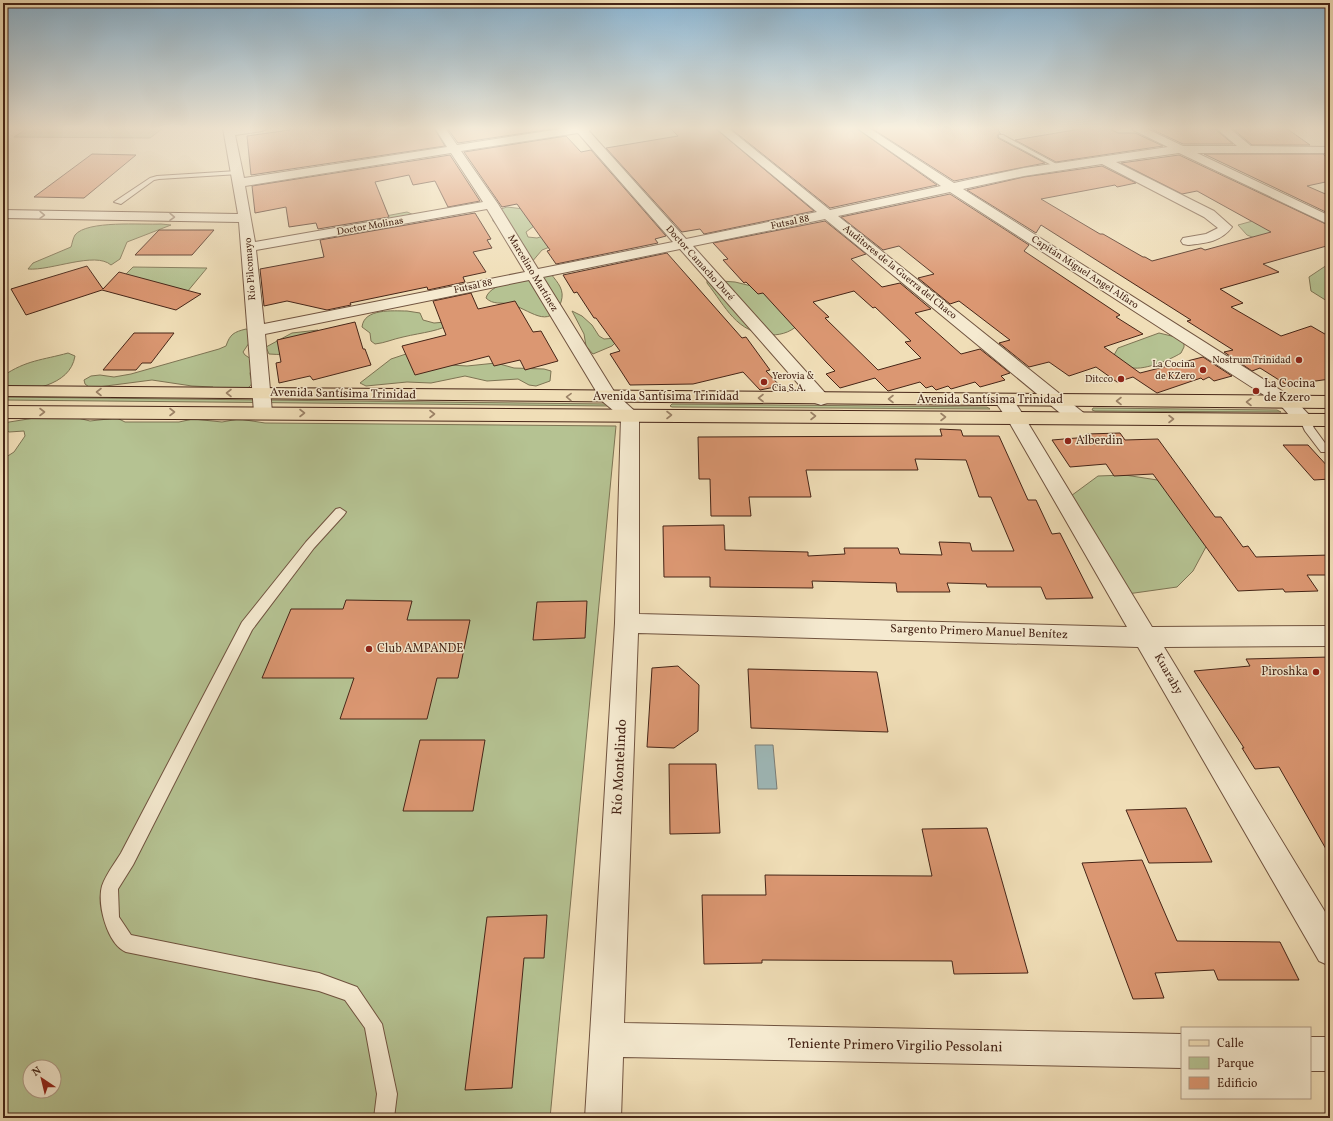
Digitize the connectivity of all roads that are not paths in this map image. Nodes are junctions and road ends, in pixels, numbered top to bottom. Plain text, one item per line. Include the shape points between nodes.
1 (150, 180) edge
2 (237, 180) edge
3 (475, 180) edge
4 (628, 180) edge
5 (787, 180) edge
6 (941, 180) edge
7 (988, 180) edge
8 (1142, 180) edge
9 (1246, 180) edge
10 (953, 188) junction
11 (118, 202) dead end
12 (491, 204) junction
13 (3, 214) edge
14 (829, 214) junction
15 (245, 218) junction
16 (1330, 221) edge
17 (1188, 241) dead end
18 (683, 244) junction
19 (249, 247) junction
20 (534, 273) junction
21 (255, 331) junction
22 (3, 391) edge
23 (261, 394) junction
24 (608, 397) junction
25 (821, 399) junction
26 (1057, 400) junction
27 (1287, 402) junction
28 (1330, 402) edge
29 (1010, 409) junction
30 (3, 412) edge
31 (263, 412) junction
32 (630, 415) junction
33 (1078, 418) junction
34 (1305, 420) junction
35 (1330, 420) edge
36 (1324, 450) dead end
37 (340, 512) dead end
38 (627, 623) junction
39 (1330, 636) edge
40 (1146, 637) junction
41 (1330, 950) edge
42 (607, 1040) junction
43 (1181, 1051) edge
44 (1311, 1054) edge
45 (1330, 1054) edge
46 (384, 1118) edge
47 (603, 1118) edge

1 - 11 lane
2 - 15 street, Río Pilcomayo
3 - 12 street, Marcelino Martínez
4 - 18 street, Doctor Camacho Duré
5 - 14 street, Auditores de la Guerra del Chaco
6 - 10 street, Capitán Miguel Angel Alfaro
7 - 10 street, Futsal 88
8 - 17 street via 1209,214 1224,227 1223,232 1216,236
9 - 16 street
10 - 14 street, Futsal 88
10 - 27 street, Capitán Miguel Angel Alfaro
12 - 19 street, Doctor Molinas
12 - 20 street, Marcelino Martínez
13 -> 15 street
14 - 18 street, Futsal 88
14 - 26 street, Auditores de la Guerra del Chaco
15 - 19 street, Río Pilcomayo
18 - 20 street, Futsal 88
18 - 25 street, Doctor Camacho Duré
19 - 21 street, Río Pilcomayo
20 - 21 street, Futsal 88
20 - 24 street, Marcelino Martínez
21 - 23 street, Río Pilcomayo
23 -> 22 main road, Avenida Santísima Trinidad
24 -> 23 main road, Avenida Santísima Trinidad
23 - 31 street, Río Pilcomayo
25 -> 24 main road, Avenida Santísima Trinidad
24 - 32 street, Marcelino Martínez
29 -> 25 main road, Avenida Santísima Trinidad
27 -> 26 main road, Avenida Santísima Trinidad
26 - 29 main road, Avenida Santísima Trinidad
26 - 33 street, Auditores de la Guerra del Chaco
27 - 28 main road, Avenida Santísima Trinidad
27 - 34 street, Capitán Miguel Angel Alfaro
32 -> 29 main road, Avenida Santísima Trinidad
29 - 33 main road, Avenida Santísima Trinidad
29 - 40 street, Kuarahy
30 -> 31 main road, Avenida Santísima Trinidad
31 -> 32 main road, Avenida Santísima Trinidad
32 - 38 street, Río Montelindo
33 -> 34 main road, Avenida Santísima Trinidad
34 - 35 main road, Avenida Santísima Trinidad
34 - 36 lane
37 - 46 lane via 310,545 247,626 110,887 111,919 126,943 319,982 351,993 373,1024 387,1094
38 - 40 street, Sargento Primero Manuel Benítez
38 - 42 street, Río Montelindo
39 - 40 street, Sargento Primero Manuel Benítez
40 - 41 street, Kuarahy
42 - 43 street, Teniente Primero Virgilio Pessolani
42 - 47 street, Río Montelindo
44 - 45 street

